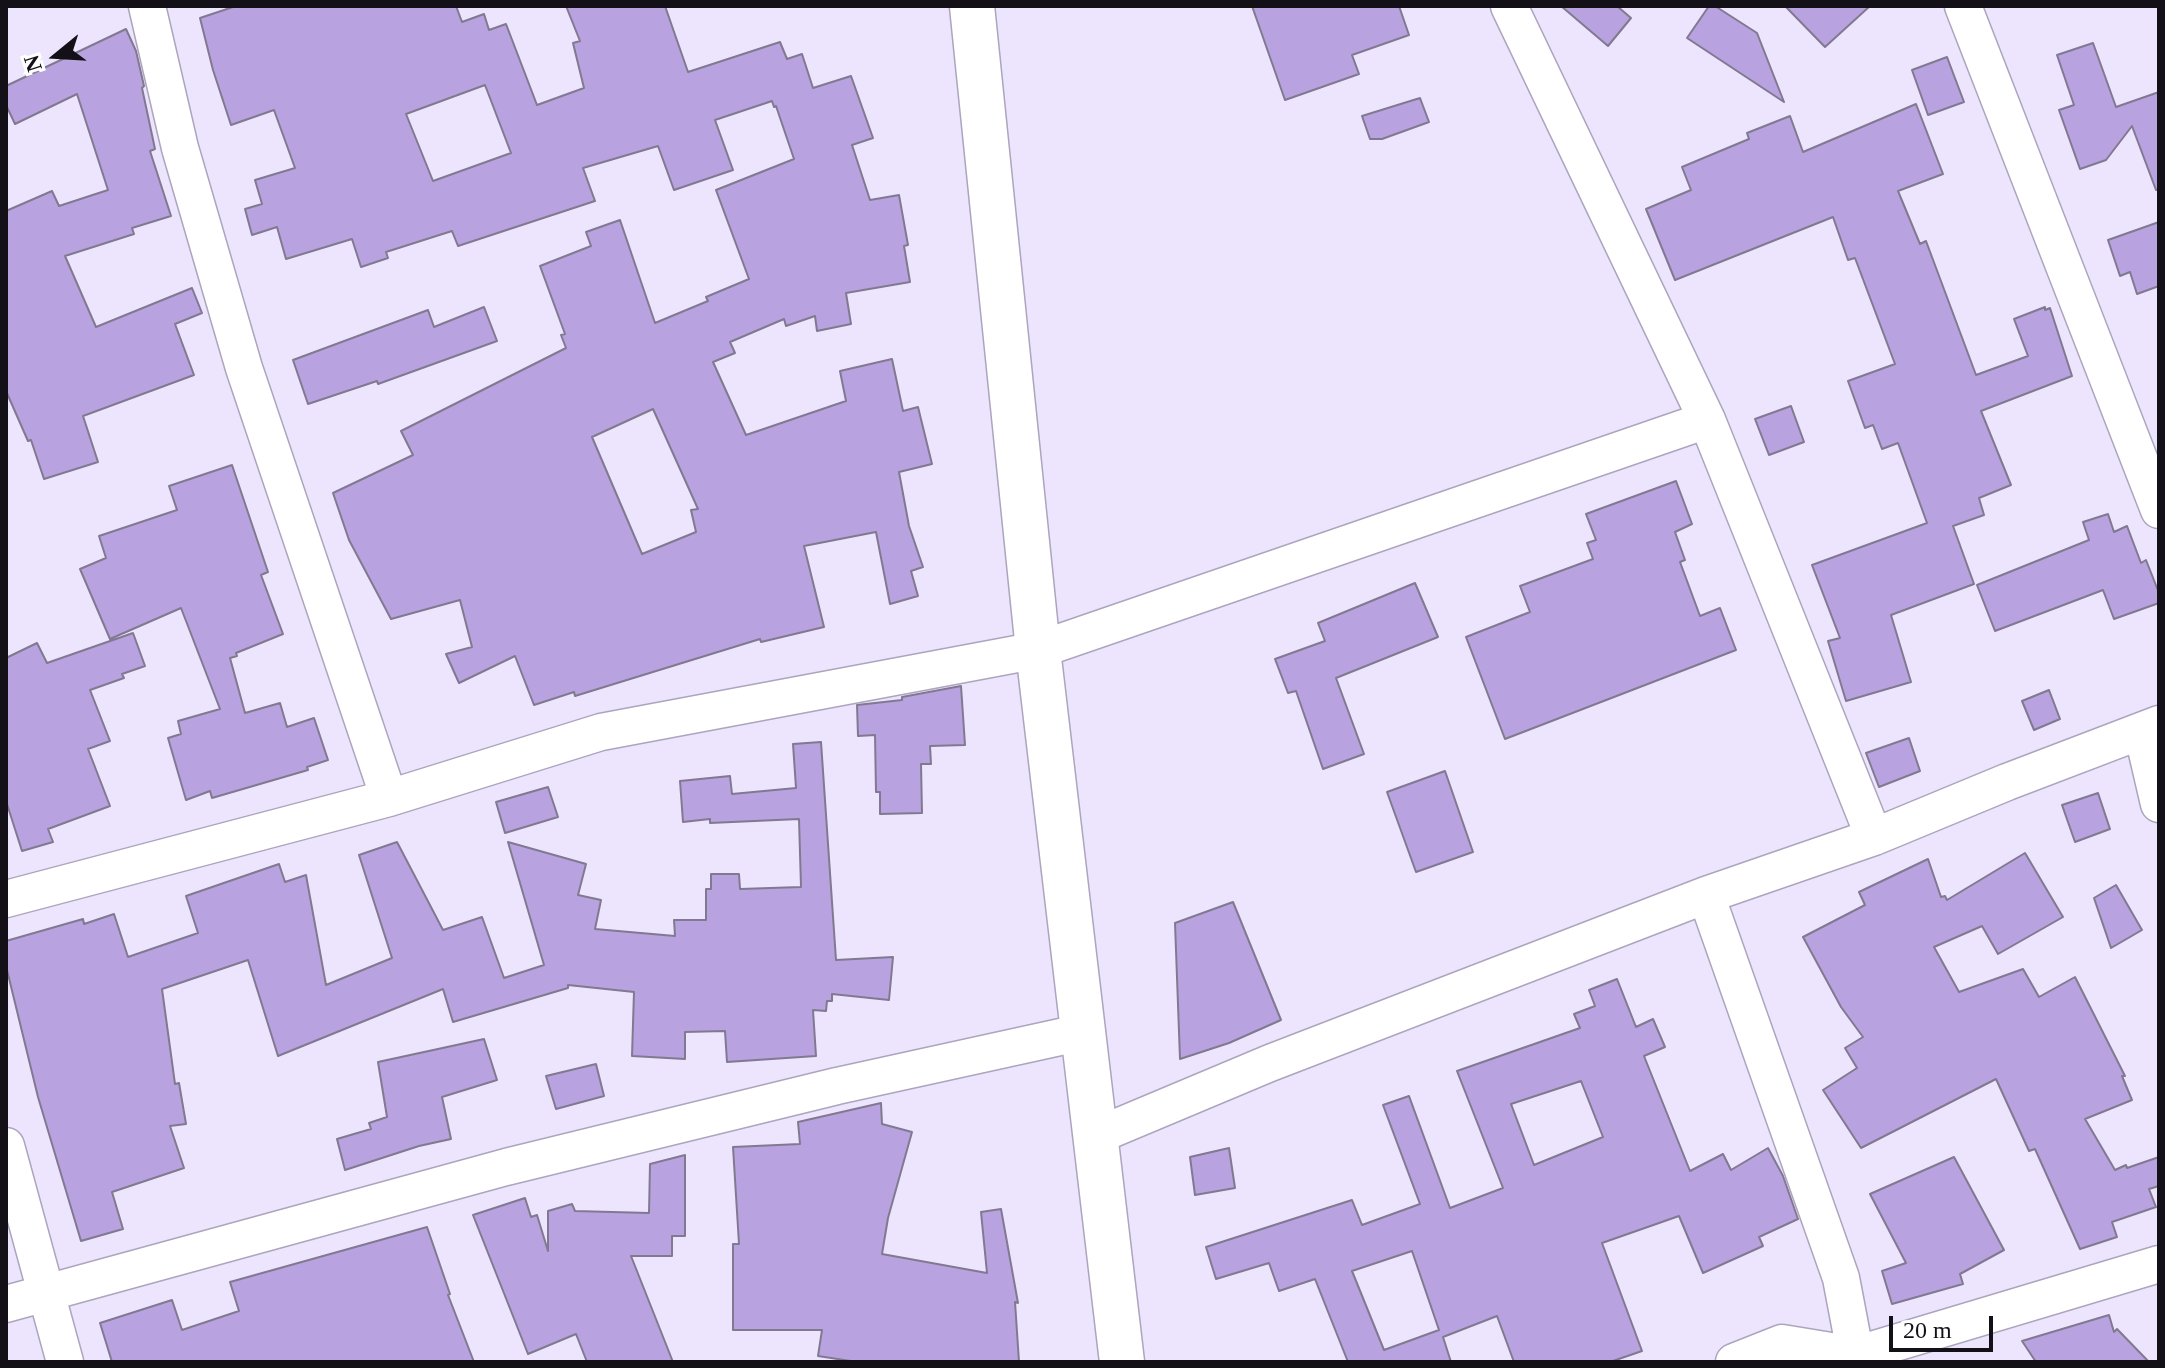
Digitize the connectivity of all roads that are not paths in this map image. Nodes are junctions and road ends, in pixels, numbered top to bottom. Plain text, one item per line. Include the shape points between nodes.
1 (147, 6) edge
2 (972, 6) edge
3 (1509, 6) edge
4 (1963, 6) edge
5 (1707, 420) junction
6 (2159, 510) edge
7 (1038, 650) junction
8 (2150, 727) edge
9 (389, 798) junction
10 (2159, 804) edge
11 (1874, 837) junction
12 (1706, 895) junction
13 (6, 899) edge
14 (1083, 1032) junction
15 (1096, 1136) junction
16 (6, 1146) edge
17 (2159, 1264) edge
18 (45, 1293) junction
19 (6, 1304) edge
20 (1856, 1358) edge
21 (65, 1362) edge
22 (1122, 1362) edge
23 (1734, 1362) edge

1 - 9 street via 180,148 244,368
2 - 7 street
3 - 5 street
4 - 6 street
5 - 7 street
5 - 11 street
7 - 9 street via 601,732
7 - 14 street
8 - 10 street
8 - 11 street
9 - 13 street
11 - 12 street
12 - 15 street
12 - 20 street via 1841,1278
14 - 15 street
14 - 18 street via 521,1163
15 - 22 street
16 - 18 street
17 - 20 street
18 - 19 street
18 - 21 street
20 - 23 street via 1782,1343

